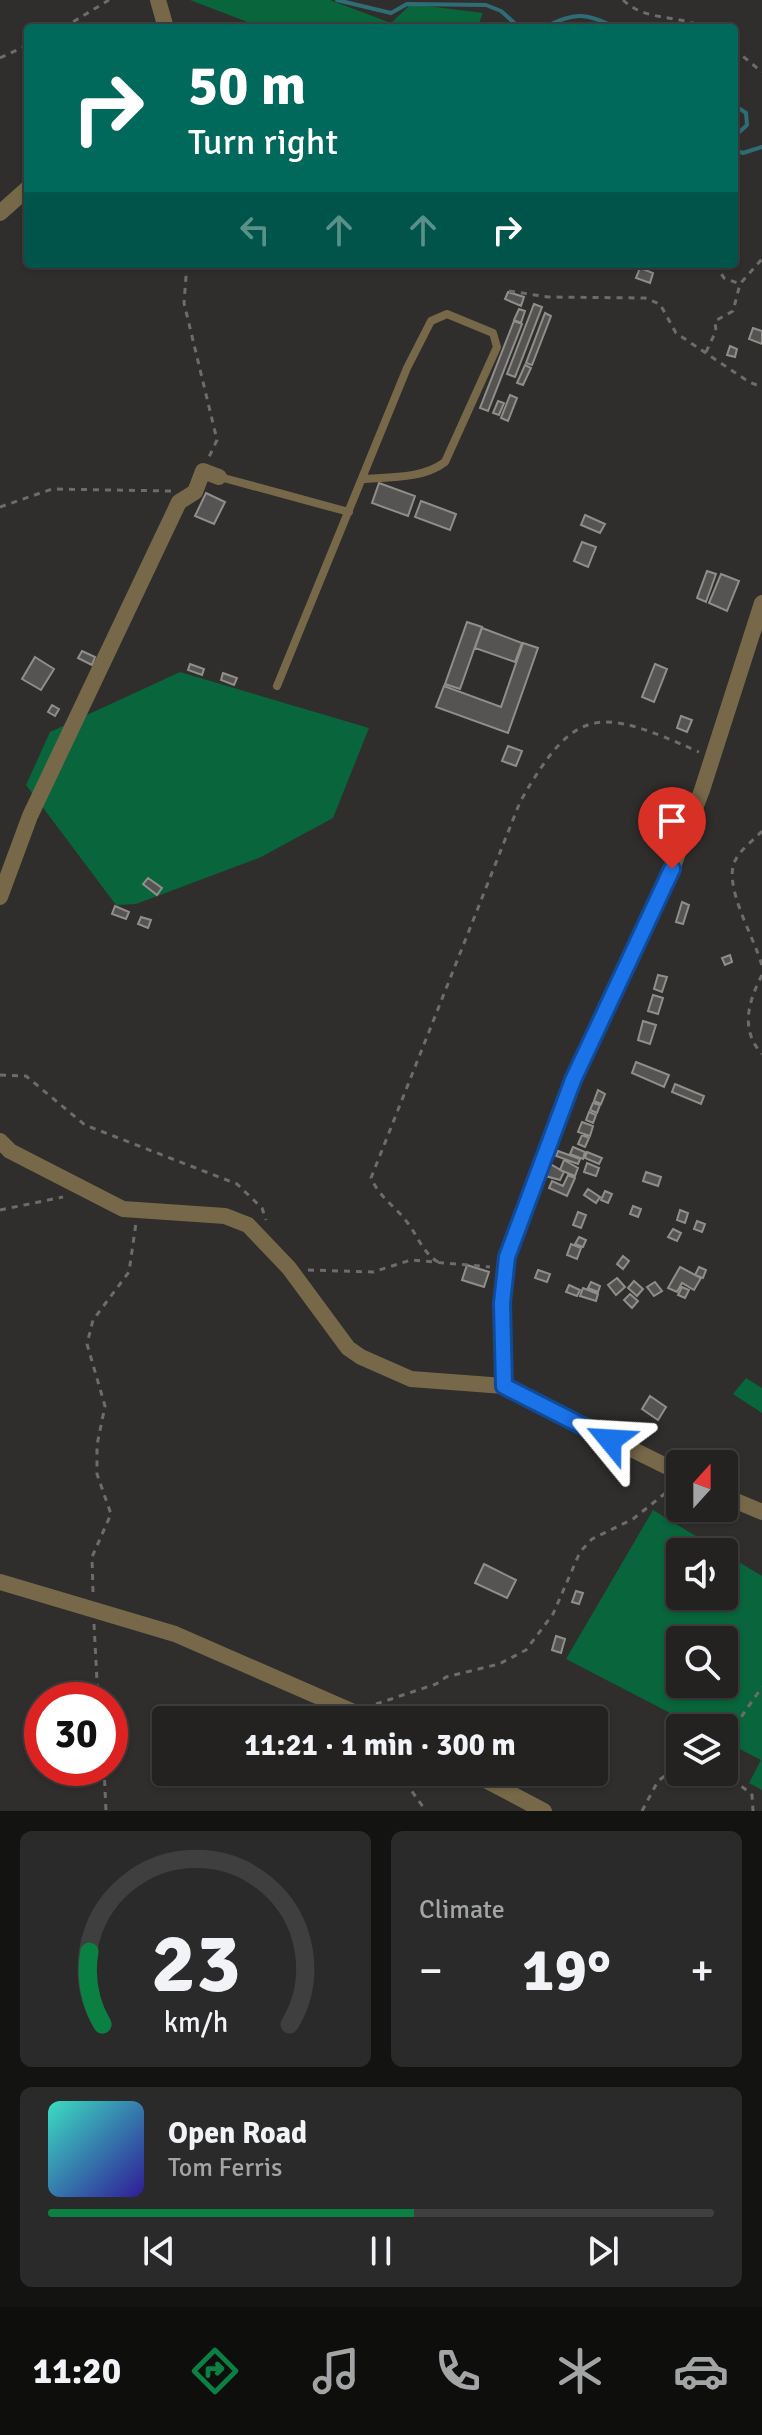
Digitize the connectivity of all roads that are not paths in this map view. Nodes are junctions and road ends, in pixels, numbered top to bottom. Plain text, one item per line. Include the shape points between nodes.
1 (158, 0) edge
2 (165, 24) edge
3 (24, 192) edge
4 (0, 213) edge
5 (211, 474) joint
6 (362, 479) junction
7 (349, 512) junction
8 (762, 603) edge
9 (277, 686) dead end
10 (0, 897) edge
11 (0, 1141) edge
12 (504, 1386) junction
13 (666, 1466) edge
14 (738, 1502) edge
15 (762, 1512) edge
16 (0, 1582) edge
17 (344, 1706) edge
18 (497, 1786) edge
19 (544, 1811) edge

1 - 2 street
3 - 4 street
5 - 7 lane
5 - 10 street via 179,502 30,816
6 - 6 lane via 408,476 445,462 497,347 493,333 447,314 431,321
6 - 7 lane
7 - 9 lane
8 - 12 street via 672,869 573,1080 507,1257
11 - 12 street via 114,1206 225,1216 248,1225 348,1348 361,1357 411,1379
12 - 13 street
14 - 15 street
16 - 17 street via 175,1634
18 - 19 street

